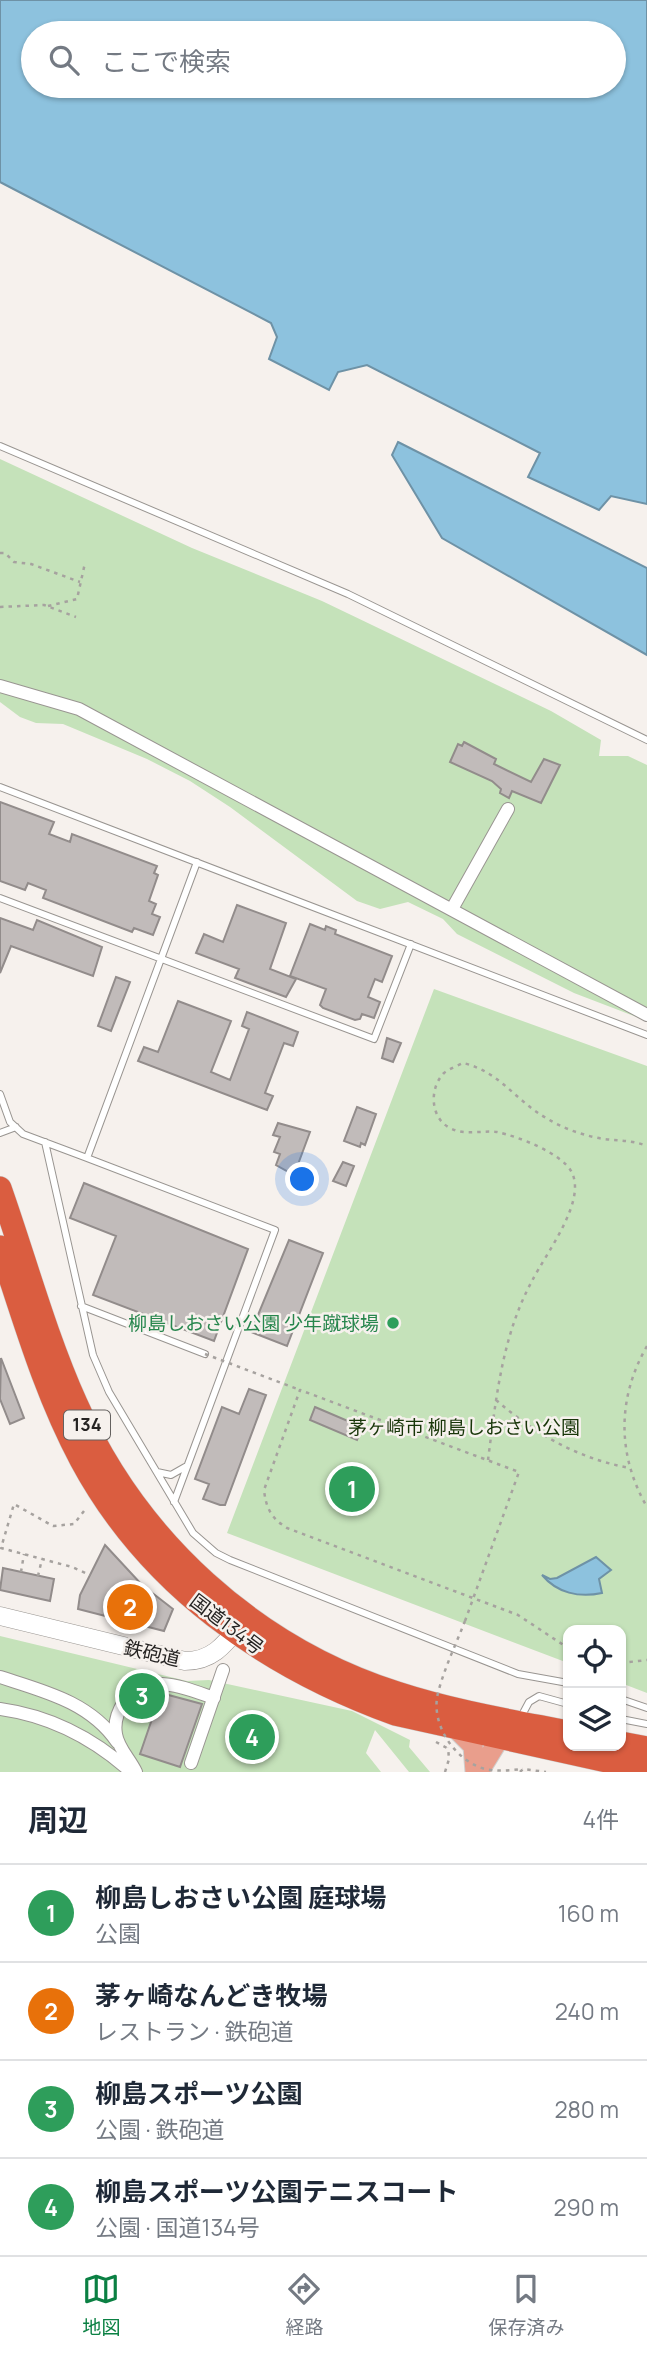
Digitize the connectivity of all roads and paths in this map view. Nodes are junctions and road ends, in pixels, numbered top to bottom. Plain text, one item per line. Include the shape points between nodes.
1 (0, 446) edge
2 (0, 553) edge
3 (85, 563) dead end
4 (80, 582) junction
5 (0, 607) edge
6 (48, 607) junction
7 (76, 617) dead end
8 (0, 686) edge
9 (647, 740) edge
10 (0, 787) edge
11 (509, 809) dead end
12 (197, 862) junction
13 (0, 898) edge
14 (452, 909) junction
15 (411, 944) junction
16 (161, 958) junction
17 (647, 1014) edge
18 (647, 1035) edge
19 (0, 1094) edge
20 (16, 1127) junction
21 (0, 1133) edge
22 (45, 1142) junction
23 (647, 1146) edge
24 (87, 1158) junction
25 (0, 1188) edge
26 (0, 1247) edge
27 (81, 1306) junction
28 (647, 1346) edge
29 (205, 1354) joint
30 (300, 1390) junction
31 (496, 1400) junction
32 (488, 1460) junction
33 (185, 1467) junction
34 (630, 1468) junction
35 (155, 1471) junction
36 (174, 1502) junction
37 (647, 1507) edge
38 (84, 1511) dead end
39 (24, 1554) junction
40 (42, 1559) junction
41 (21, 1572) dead end
42 (38, 1576) dead end
43 (90, 1576) dead end
44 (473, 1599) junction
45 (0, 1616) edge
46 (241, 1625) junction
47 (563, 1645) edge
48 (647, 1660) edge
49 (626, 1662) edge
50 (223, 1670) dead end
51 (0, 1676) edge
52 (563, 1682) edge
53 (214, 1698) junction
54 (626, 1701) edge
55 (563, 1703) edge
56 (647, 1708) edge
57 (0, 1709) edge
58 (626, 1719) edge
59 (516, 1722) junction
60 (647, 1724) edge
61 (563, 1731) edge
62 (454, 1737) junction
63 (498, 1739) junction
64 (626, 1744) edge
65 (119, 1745) junction
66 (647, 1748) edge
67 (191, 1763) dead end
68 (647, 1770) edge
69 (522, 1771) edge
70 (134, 1772) edge
71 (445, 1772) edge
72 (477, 1772) edge
73 (546, 1772) edge

1 - 9 lane via 357,598
2 - 4 path
3 - 4 path
4 - 6 path via 77,599
5 - 6 path
6 - 7 path
8 - 14 street via 79,709
10 - 12 lane
11 - 14 street
12 - 15 lane
12 - 16 lane
13 - 16 lane
14 - 17 street
15 - 16 lane via 374,1039
15 - 18 lane
16 - 24 lane
19 - 20 lane
20 - 21 lane
20 - 22 lane
22 - 24 lane
22 - 27 lane
23 - 31 path via 576,1132 547,1119 482,1068 463,1063 444,1073 435,1087 438,1116 449,1128 495,1132 528,1142 571,1169 576,1185 573,1208 530,1284 509,1335
24 - 33 lane via 275,1230
25 - 46 highway, 国道134号 / 134 via 63,1370 99,1449 157,1532
26 - 46 highway, 国道134号 / 134 via 57,1410 102,1494 161,1568
27 - 29 lane
27 - 35 lane via 93,1356 109,1392
28 - 34 path via 625,1398 623,1421
29 - 30 path, bridge
30 - 32 path
30 - 44 path via 264,1490 266,1507 275,1521
31 - 32 path
31 - 34 path via 546,1438
32 - 44 path via 519,1472
33 - 35 lane via 170,1475
33 - 36 lane
34 - 37 path
35 - 36 lane
36 - 52 lane via 204,1544 230,1560 518,1674
38 - 39 path via 74,1524 53,1526 14,1504 1,1548
39 - 40 path
39 - 41 path
40 - 42 path
40 - 43 path
44 - 47 path via 518,1615
44 - 62 path, bridge via 437,1693 438,1719
45 - 46 street, 鉄砲道 via 185,1661 205,1659 224,1646
46 - 59 highway, 国道134号 / 134 via 360,1680
46 - 62 highway, 国道134号 / 134 via 291,1670
48 - 49 path
50 - 53 street
51 - 65 street via 77,1705
53 - 65 street via 163,1683 138,1689 119,1712
53 - 67 street
54 - 56 lane
55 - 59 lane via 539,1696
57 - 70 street via 64,1726
58 - 60 lane
59 - 61 highway, 国道134号 / 134
59 - 63 main road
62 - 63 highway, 国道134号 / 134
62 - 69 path, bridge via 483,1768
62 - 71 path via 447,1748
62 - 72 main road via 473,1746
63 - 68 highway, 国道134号 / 134
63 - 72 main road
64 - 66 highway
65 - 70 street
69 - 73 path

